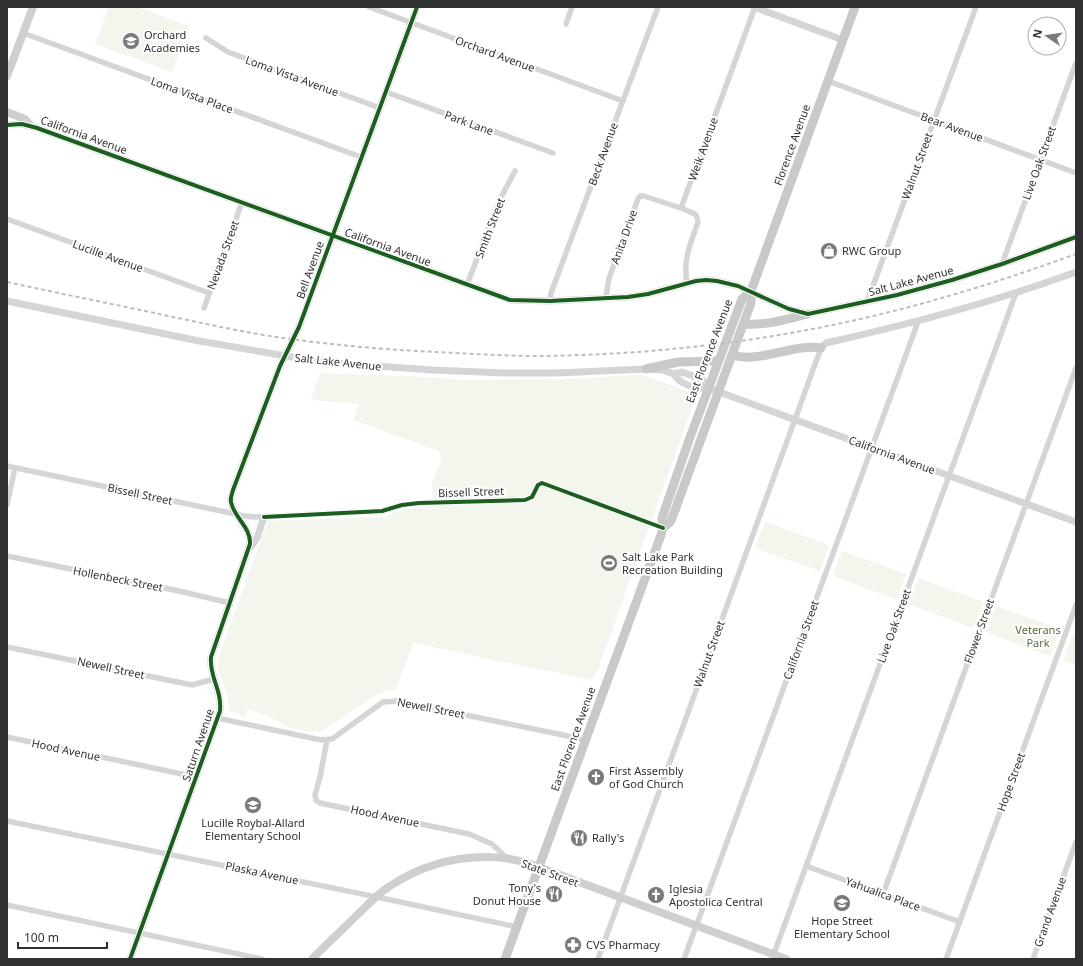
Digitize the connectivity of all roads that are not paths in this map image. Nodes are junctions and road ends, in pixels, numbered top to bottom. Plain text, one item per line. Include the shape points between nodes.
1 (33, 7) edge
2 (369, 7) edge
3 (417, 7) edge
4 (572, 7) edge
5 (658, 7) edge
6 (755, 7) edge
7 (855, 7) edge
8 (976, 7) edge
9 (411, 23) junction
10 (566, 24) dead end
11 (23, 33) junction
12 (206, 38) dead end
13 (843, 40) junction
14 (1076, 62) edge
15 (7, 76) edge
16 (828, 81) junction
17 (386, 92) junction
18 (623, 101) junction
19 (380, 108) junction
20 (7, 112) edge
21 (934, 120) junction
22 (7, 125) edge
23 (30, 125) junction
24 (553, 153) dead end
25 (361, 157) junction
26 (1040, 160) junction
27 (515, 171) dead end
28 (1076, 173) edge
29 (242, 202) junction
30 (681, 208) junction
31 (7, 219) edge
32 (332, 236) junction
33 (1076, 237) edge
34 (1002, 264) junction
35 (1076, 272) edge
36 (687, 283) junction
37 (467, 285) junction
38 (750, 291) junction
39 (209, 293) junction
40 (1016, 293) junction
41 (606, 297) junction
42 (550, 300) junction
43 (7, 301) edge
44 (867, 302) junction
45 (204, 308) dead end
46 (808, 314) junction
47 (918, 322) junction
48 (744, 324) junction
49 (821, 348) junction
50 (732, 355) junction
51 (284, 356) junction
52 (718, 361) junction
53 (1076, 368) edge
54 (646, 369) junction
55 (708, 388) junction
56 (719, 392) junction
57 (795, 420) junction
58 (872, 448) junction
59 (7, 466) edge
60 (15, 468) junction
61 (949, 476) junction
62 (1026, 504) junction
63 (7, 505) edge
64 (236, 514) junction
65 (264, 517) junction
66 (1076, 522) edge
67 (663, 528) junction
68 (250, 548) junction
69 (7, 556) edge
70 (230, 603) junction
71 (1076, 605) edge
72 (7, 647) edge
73 (214, 679) junction
74 (218, 718) junction
75 (7, 737) edge
76 (327, 740) junction
77 (585, 741) junction
78 (196, 777) junction
79 (7, 821) edge
80 (1076, 842) edge
81 (168, 854) junction
82 (508, 859) junction
83 (806, 866) junction
84 (538, 867) junction
85 (883, 894) junction
86 (376, 897) junction
87 (620, 898) junction
88 (7, 905) edge
89 (960, 922) junction
90 (696, 926) junction
91 (517, 927) junction
92 (139, 933) junction
93 (773, 957) edge
94 (130, 959) edge
95 (262, 959) edge
96 (312, 959) edge
97 (505, 959) edge
98 (598, 959) edge
99 (684, 959) edge
100 (786, 959) edge
101 (946, 959) edge
102 (1033, 959) edge

1 - 11 main road
2 - 9 street, Orchard Avenue
3 - 9 street, Bell Avenue
4 - 10 street
5 - 18 street, Beck Avenue
6 - 13 street
6 - 30 street, Weik Avenue
7 - 13 main road, Florence Avenue
8 - 21 street, Walnut Street
9 - 17 street, Bell Avenue
9 - 18 street, Orchard Avenue
11 - 15 main road
11 - 25 street, Loma Vista Place
12 - 19 street, Loma Vista Avenue via 228,52
13 - 16 main road, Florence Avenue
14 - 26 street, Live Oak Street
16 - 21 street, Bear Avenue
16 - 38 main road, Florence Avenue
17 - 19 street, Bell Avenue
17 - 24 street, Park Lane
18 - 42 street, Beck Avenue
19 - 25 street, Bell Avenue
20 - 23 main road via 25,119
21 - 26 street, Bear Avenue
21 - 44 street, Walnut Street
22 - 23 street, California Avenue
23 - 29 street, California Avenue
25 - 32 street, Bell Avenue
26 - 28 street, Bear Avenue
26 - 34 street, Live Oak Street
27 - 37 street, Smith Street via 499,201
29 - 32 street, California Avenue
29 - 39 street, Nevada Street
30 - 36 street via 695,214 698,222 686,257
30 - 41 street, Anita Drive via 640,196 609,278
31 - 39 street, Lucille Avenue
32 - 37 street, California Avenue
32 - 51 street, Bell Avenue via 298,327
33 - 34 street, Salt Lake Avenue
34 - 44 street, Salt Lake Avenue
35 - 40 street
36 - 38 street, California Avenue via 717,281
36 - 41 street, California Avenue via 648,294
37 - 42 street, California Avenue via 510,300
38 - 46 street, Salt Lake Avenue
38 - 48 main road, East Florence Avenue via 751,303
38 - 52 main road, East Florence Avenue via 742,299
39 - 45 street, Nevada Street
40 - 47 street
40 - 61 street, Live Oak Street
41 - 42 street, California Avenue
43 - 51 street, Salt Lake Avenue via 192,340
44 - 46 street, Salt Lake Avenue
46 - 48 main road via 752,325
47 - 49 street via 826,343
47 - 58 street, California Street
48 - 50 main road, East Florence Avenue
49 - 50 main road via 739,358
49 - 57 street, Walnut Street
50 - 56 main road, East Florence Avenue
51 - 54 street, Salt Lake Avenue via 352,365 456,371 548,373
51 - 64 street, Bell Avenue via 233,490 231,503
52 - 54 main road via 678,362
52 - 55 main road, East Florence Avenue
53 - 62 street, Flower Street
54 - 55 street, Salt Lake Avenue via 662,370 674,374 678,381 700,389
55 - 56 street, California Avenue
55 - 67 main road, East Florence Avenue via 662,518
56 - 57 street, California Avenue
56 - 67 main road, East Florence Avenue via 671,522
57 - 58 street, California Avenue
57 - 87 street, Walnut Street
58 - 61 street, California Avenue
58 - 90 street, California Street
59 - 60 street, Bissell Street
60 - 63 street
60 - 64 street, Bissell Street
61 - 62 street, California Avenue
61 - 83 street, Live Oak Street
62 - 66 street, California Avenue
62 - 85 street, Flower Street
64 - 65 street, Bissell Street
64 - 68 street via 249,534
65 - 67 street, Bissell Street via 382,511 419,503 525,500 532,497 538,484 542,483
65 - 68 street, Saturn Avenue via 257,538
67 - 77 main road, East Florence Avenue
68 - 70 street, Saturn Avenue
69 - 70 street, Hollenbeck Street
70 - 73 street, Saturn Avenue via 211,657 211,672
71 - 89 street, Hope Street
72 - 73 street, Newell Street via 192,685
73 - 74 street, Saturn Avenue via 220,695
74 - 76 street
74 - 78 street, Saturn Avenue
75 - 78 street, Hood Avenue
76 - 77 street, Newell Street via 379,705 397,701
76 - 82 street, Hood Avenue via 316,795 316,800 320,803 469,834 492,844
77 - 84 main road, East Florence Avenue
78 - 81 street, Saturn Avenue
79 - 81 street, Plaska Avenue
80 - 102 street, Grand Avenue
81 - 86 street, Plaska Avenue
81 - 92 street, Saturn Avenue
82 - 84 main road, State Street
82 - 86 main road, State Street via 474,857 433,865 403,878
83 - 85 street, Yahualica Place
83 - 93 street, Live Oak Street
84 - 87 main road, State Street
84 - 91 main road, East Florence Avenue
85 - 89 street, Yahualica Place
86 - 91 street, Plaska Avenue
86 - 96 main road, State Street
87 - 90 main road, State Street
87 - 98 street, Walnut Street
88 - 92 street
89 - 101 street, Hope Street
90 - 93 main road, State Street
90 - 99 street, California Street
91 - 97 main road, East Florence Avenue
92 - 94 street, Saturn Avenue
92 - 95 street
93 - 100 main road, State Street

